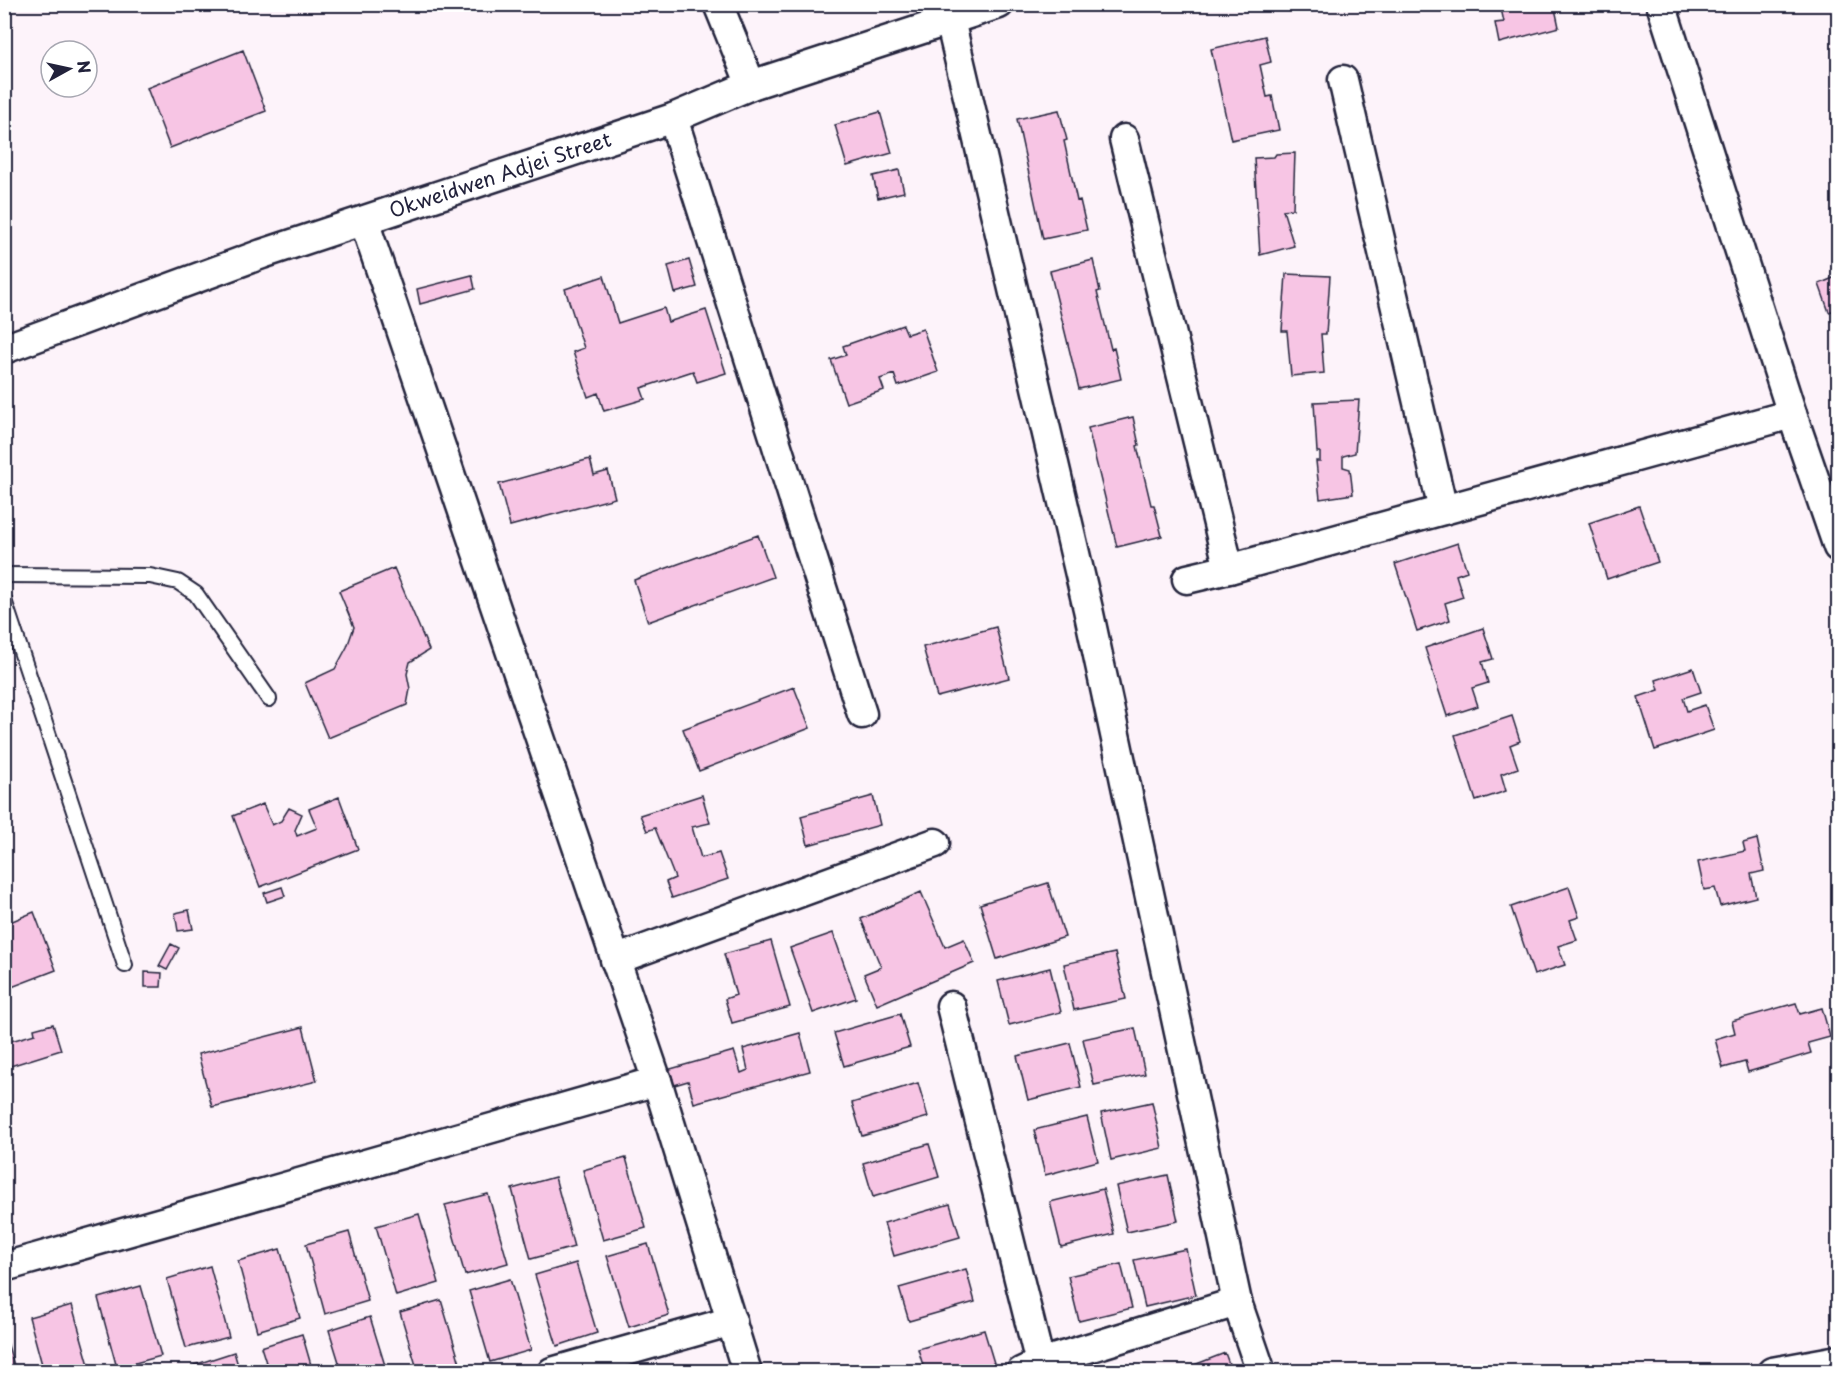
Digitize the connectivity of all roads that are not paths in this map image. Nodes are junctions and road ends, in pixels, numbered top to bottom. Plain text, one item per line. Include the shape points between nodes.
1 (718, 4) edge
2 (999, 4) edge
3 (1661, 4) edge
4 (950, 20) junction
5 (1343, 80) dead end
6 (751, 85) junction
7 (673, 118) junction
8 (1124, 139) dead end
9 (364, 221) junction
10 (4, 349) edge
11 (1792, 414) junction
12 (1443, 510) junction
13 (1839, 547) edge
14 (1229, 569) junction
15 (4, 575) edge
16 (1187, 579) dead end
17 (4, 600) edge
18 (269, 699) dead end
19 (862, 714) dead end
20 (935, 843) dead end
21 (615, 960) junction
22 (125, 965) dead end
23 (951, 1006) dead end
24 (657, 1081) junction
25 (4, 1267) edge
26 (1237, 1302) junction
27 (732, 1321) junction
28 (1839, 1360) edge
29 (1031, 1367) edge
30 (552, 1371) edge
31 (747, 1371) edge
32 (1261, 1371) edge
33 (1781, 1371) edge

1 - 6 street
2 - 4 street, Okweidwen Adjei Street
3 - 11 street
4 - 6 street, Okweidwen Adjei Street
4 - 26 street via 1088,609
5 - 12 street
6 - 7 street, Okweidwen Adjei Street
7 - 9 street, Okweidwen Adjei Street
7 - 19 street
8 - 14 street
9 - 10 street, Okweidwen Adjei Street via 262,254
9 - 21 street
11 - 12 street
11 - 13 street
12 - 14 street
14 - 16 street
15 - 18 lane via 150,576 178,582 196,594
17 - 22 lane
20 - 21 street
21 - 24 street
23 - 29 street
24 - 25 street
24 - 27 street
26 - 29 street
26 - 32 street
27 - 30 street
27 - 31 street
28 - 33 street

